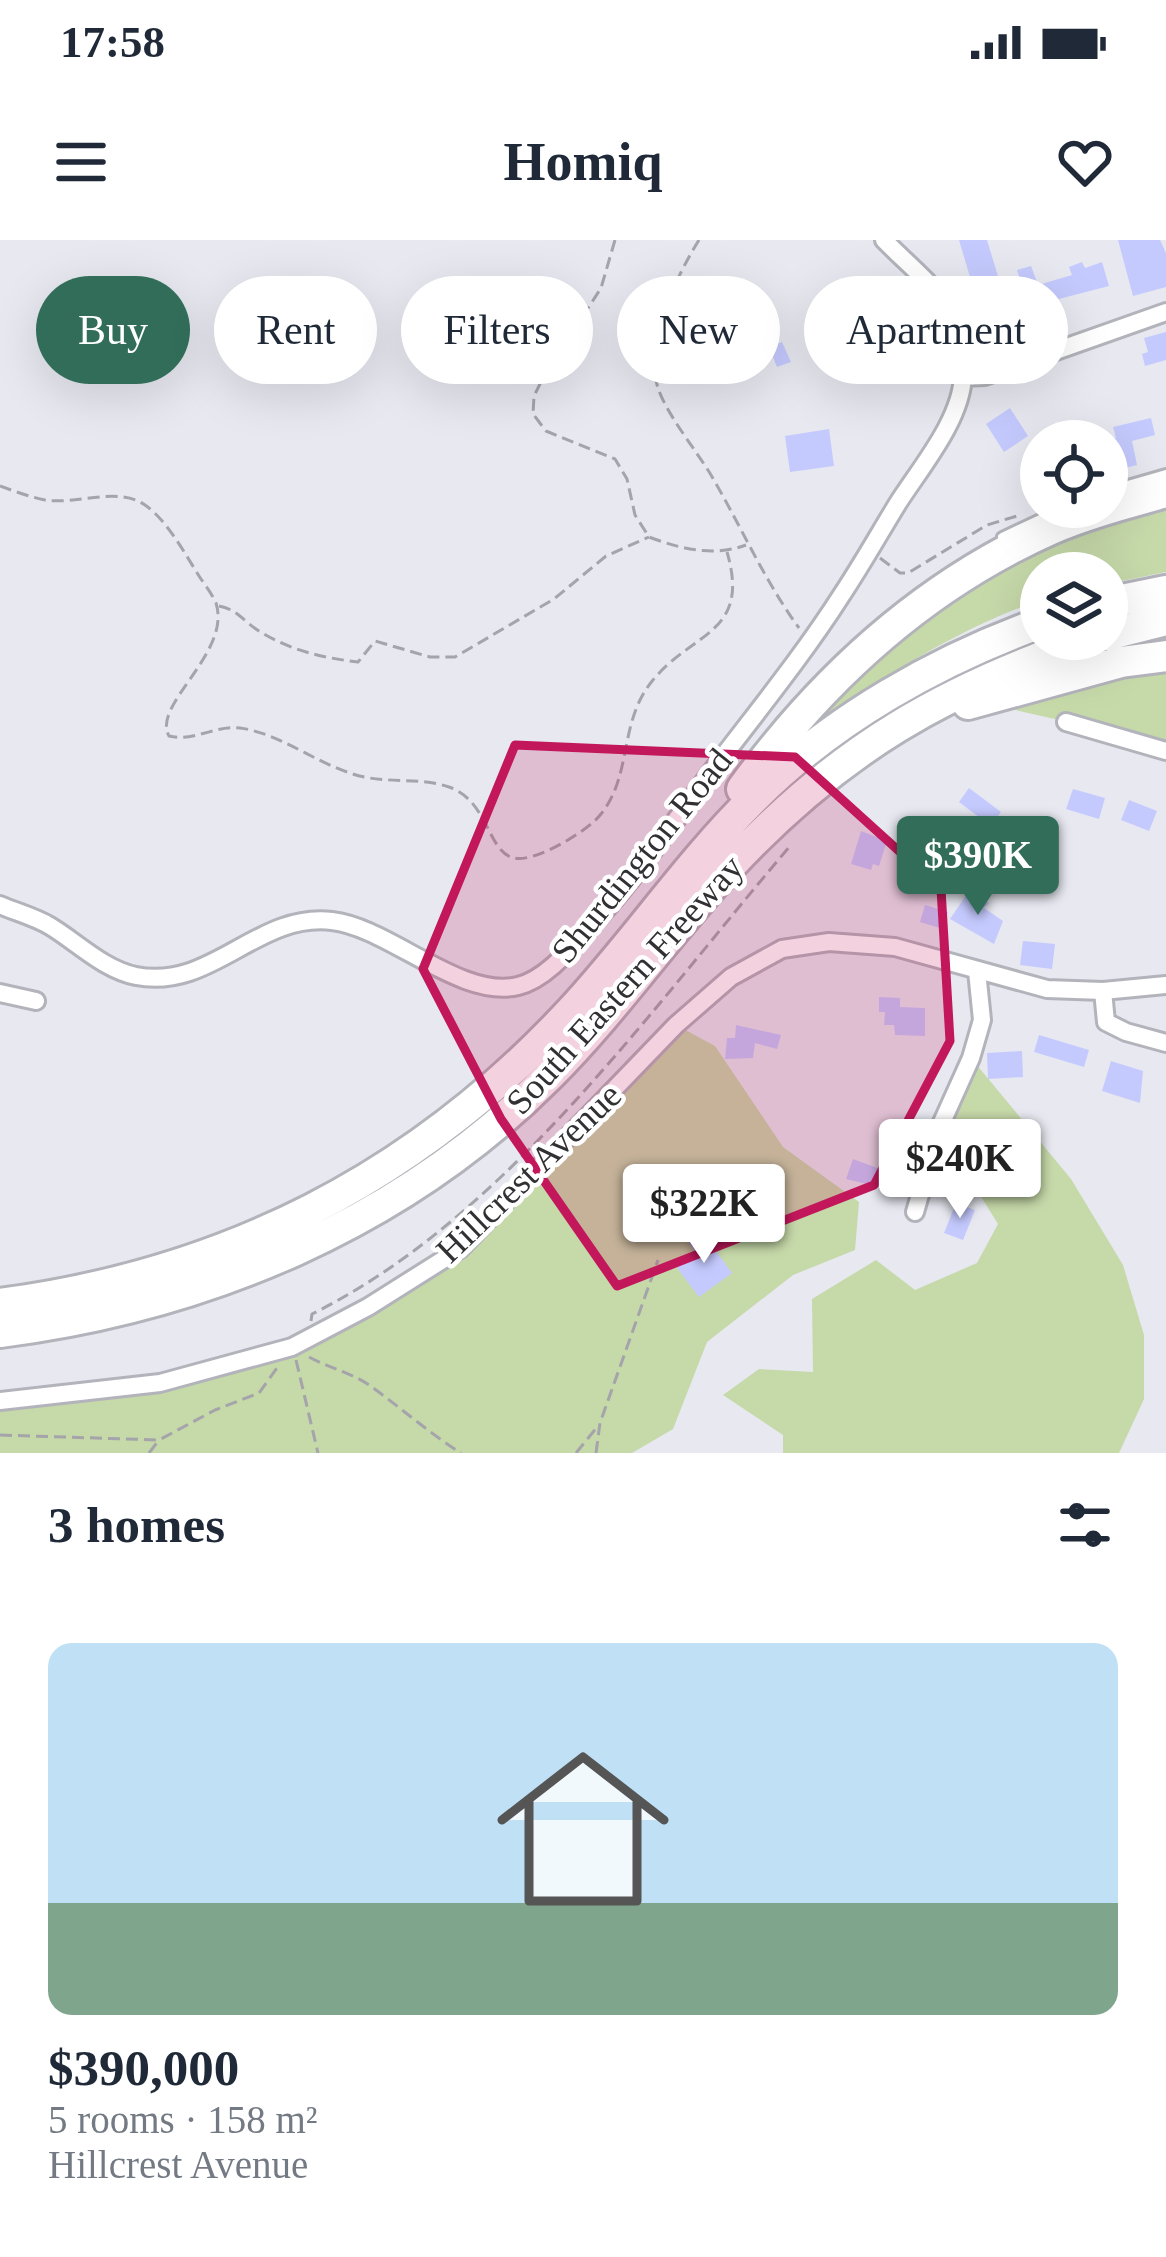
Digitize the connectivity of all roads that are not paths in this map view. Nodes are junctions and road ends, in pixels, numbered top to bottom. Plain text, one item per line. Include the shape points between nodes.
1 (884, 240) edge
2 (922, 276) edge
3 (1166, 312) edge
4 (1068, 347) edge
5 (962, 384) edge
6 (1166, 474) edge
7 (1128, 485) edge
8 (1166, 492) edge
9 (1020, 526) edge
10 (994, 542) dead end
11 (1166, 590) edge
12 (1128, 599) edge
13 (1166, 620) edge
14 (1128, 630) edge
15 (1020, 631) edge
16 (1166, 656) edge
17 (1036, 660) edge
18 (1066, 722) dead end
19 (1166, 751) edge
20 (733, 863) junction
21 (663, 902) junction
22 (0, 905) edge
23 (977, 971) junction
24 (1166, 985) edge
25 (1103, 991) junction
26 (0, 993) edge
27 (36, 1001) dead end
28 (1166, 1043) edge
29 (915, 1212) dead end
30 (0, 1304) edge
31 (0, 1332) edge
32 (0, 1401) edge

1 - 2 street, Shurdington Road
3 - 4 street
5 - 22 street, Shurdington Road via 941,434 812,637 585,934 551,968 518,986 477,983 334,920 292,921 206,969 135,976
6 - 7 lane
8 - 21 highway via 999,555 882,635 746,783
9 - 10 lane
11 - 12 highway
13 - 14 highway
15 - 21 highway, South Eastern Freeway via 968,652 831,735 757,794
16 - 20 highway via 967,705 901,739
17 - 20 highway, South Eastern Freeway via 894,726 783,812
18 - 19 street
20 - 31 highway, South Eastern Freeway via 548,1077 419,1181 336,1232 204,1288 68,1324
21 - 30 highway, South Eastern Freeway via 519,1064 361,1184 199,1259
23 - 25 street, Hillcrest Avenue via 1047,989
23 - 29 street via 982,1020
23 - 32 street, Hillcrest Avenue via 895,946 829,941 782,949 730,977 676,1025 460,1249 313,1337 160,1383
24 - 25 street, Hillcrest Avenue
25 - 28 street via 1106,1022
26 - 27 street

